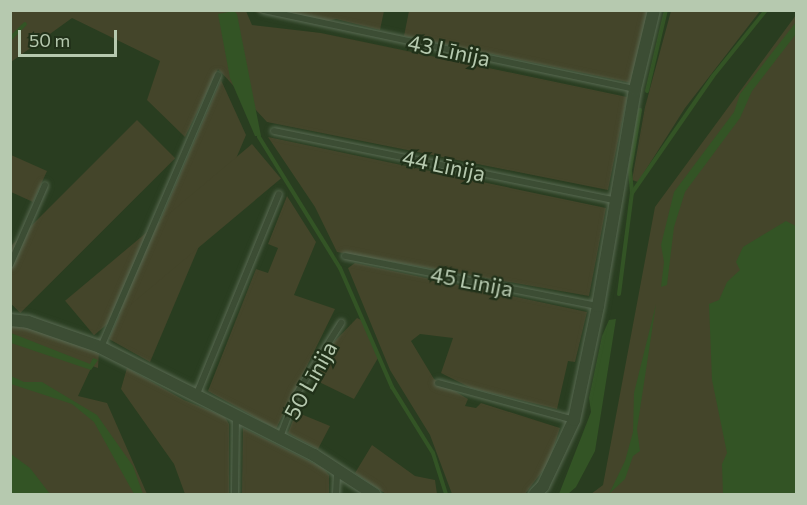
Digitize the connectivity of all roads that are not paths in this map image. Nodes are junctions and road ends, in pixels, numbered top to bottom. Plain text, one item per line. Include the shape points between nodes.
1 (263, 10) edge
2 (654, 10) edge
3 (218, 75) dead end
4 (635, 89) junction
5 (274, 131) dead end
6 (45, 185) dead end
7 (279, 194) dead end
8 (613, 200) junction
9 (345, 256) dead end
10 (10, 265) edge
11 (598, 306) junction
12 (10, 320) edge
13 (341, 323) dead end
14 (100, 347) junction
15 (438, 383) dead end
16 (196, 396) junction
17 (236, 414) junction
18 (574, 420) junction
19 (280, 437) junction
20 (337, 472) junction
21 (235, 495) edge
22 (336, 495) edge
23 (374, 495) edge
24 (535, 495) edge

1 - 4 lane, 43 Līnija
2 - 4 street
3 - 14 lane
4 - 8 street
5 - 8 lane, 44 Līnija
6 - 10 lane
7 - 16 lane
8 - 11 street
9 - 11 lane, 45 Līnija
11 - 18 street
12 - 14 street via 28,322
13 - 19 lane, 50 Līnija via 297,393
14 - 16 street
15 - 18 lane
16 - 17 street
17 - 19 street
17 - 21 lane
18 - 24 street
19 - 20 street
20 - 22 lane
20 - 23 street

